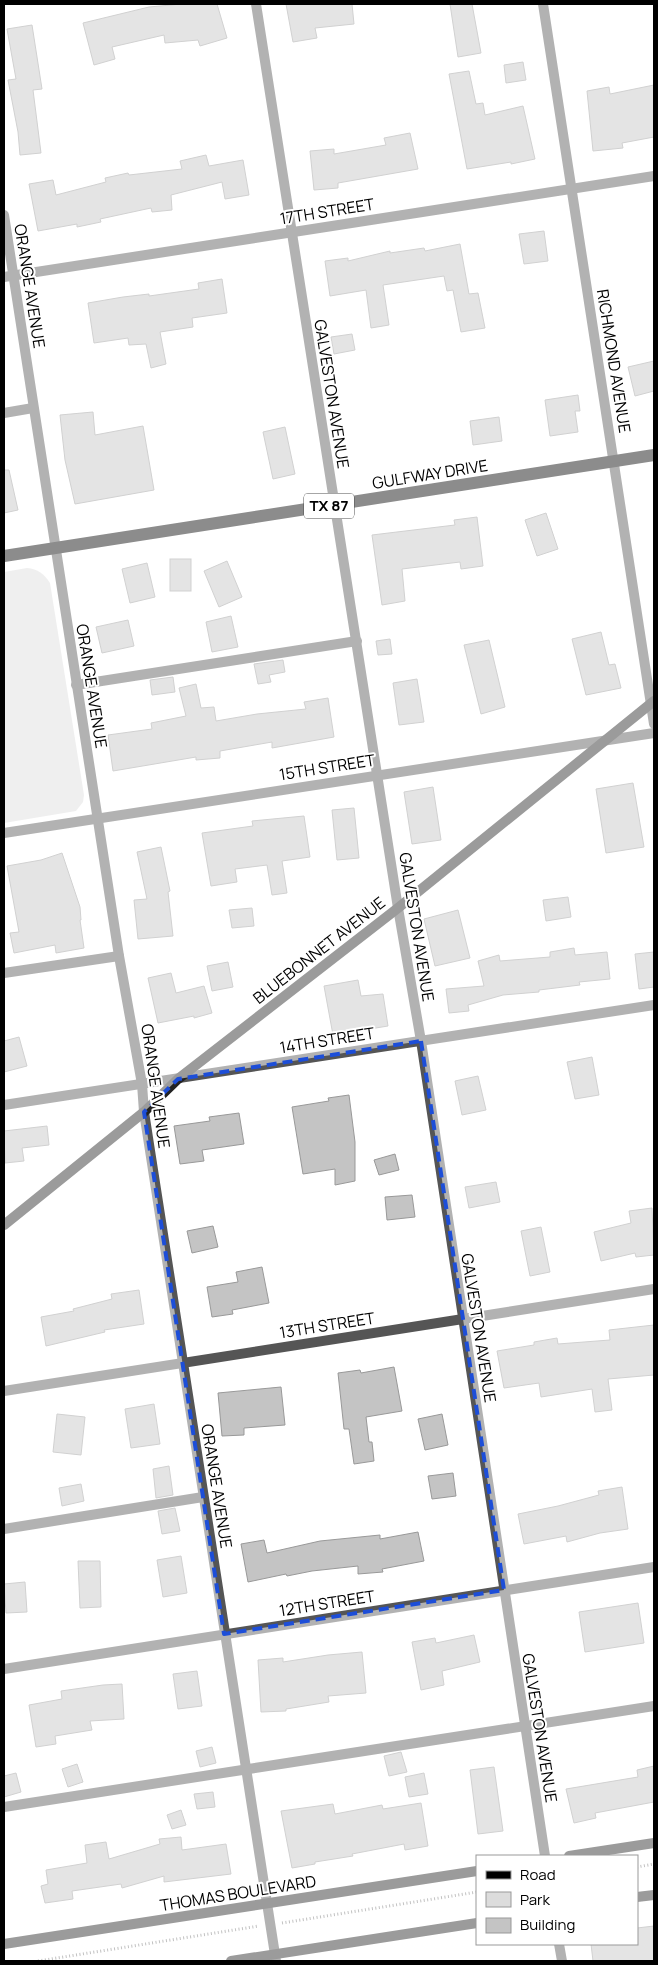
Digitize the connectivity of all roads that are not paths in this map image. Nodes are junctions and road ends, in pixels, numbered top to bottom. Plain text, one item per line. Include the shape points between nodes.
1 (256, 4) edge
2 (543, 4) edge
3 (654, 176) edge
4 (572, 189) junction
5 (4, 215) edge
6 (292, 232) junction
7 (8, 277) edge
8 (33, 408) junction
9 (4, 413) edge
10 (654, 455) edge
11 (615, 462) junction
12 (334, 505) junction
13 (56, 548) junction
14 (4, 556) edge
15 (357, 641) junction
16 (76, 685) junction
17 (653, 702) edge
18 (654, 724) edge
19 (654, 732) edge
20 (607, 739) junction
21 (378, 774) junction
22 (98, 818) junction
23 (4, 833) edge
24 (398, 908) junction
25 (119, 956) junction
26 (4, 973) edge
27 (654, 1005) edge
28 (420, 1041) junction
29 (178, 1079) junction
30 (142, 1084) junction
31 (4, 1105) edge
32 (144, 1112) junction
33 (4, 1225) edge
34 (654, 1289) edge
35 (462, 1319) junction
36 (183, 1363) junction
37 (4, 1391) edge
38 (203, 1497) junction
39 (4, 1529) edge
40 (654, 1567) edge
41 (504, 1590) junction
42 (224, 1634) junction
43 (4, 1669) edge
44 (654, 1706) edge
45 (525, 1726) junction
46 (245, 1770) junction
47 (4, 1807) edge
48 (654, 1843) edge
49 (545, 1855) edge
50 (576, 1855) edge
51 (476, 1871) edge
52 (654, 1895) edge
53 (638, 1898) edge
54 (266, 1903) junction
55 (476, 1923) edge
56 (4, 1944) edge
57 (559, 1945) edge
58 (275, 1958) edge
59 (231, 1961) edge
60 (562, 1961) edge

1 - 6 street, GALVESTON AVENUE
2 - 4 street, RICHMOND AVENUE
3 - 4 street, 17TH STREET
4 - 6 street, 17TH STREET
4 - 11 street, RICHMOND AVENUE
5 - 7 street, ORANGE AVENUE
6 - 7 street, 17TH STREET
6 - 12 street, GALVESTON AVENUE
7 - 8 street, ORANGE AVENUE
8 - 9 street
8 - 13 street, ORANGE AVENUE
10 - 11 main road, GULFWAY DRIVE / TX 87
11 - 12 main road, GULFWAY DRIVE / TX 87
11 - 17 street, RICHMOND AVENUE
12 - 13 main road, GULFWAY DRIVE / TX 87
12 - 15 street, GALVESTON AVENUE
13 - 14 main road, GULFWAY DRIVE / TX 87
13 - 16 street, ORANGE AVENUE
15 - 16 street
15 - 21 street, GALVESTON AVENUE
16 - 22 street, ORANGE AVENUE
17 - 18 street, RICHMOND AVENUE
17 - 20 main road, BLUEBONNET AVENUE
19 - 20 street, 15TH STREET
20 - 21 street, 15TH STREET
20 - 24 main road, BLUEBONNET AVENUE
21 - 22 street, 15TH STREET
21 - 24 street, GALVESTON AVENUE
22 - 23 street, 15TH STREET
22 - 25 street, ORANGE AVENUE
24 - 28 street, GALVESTON AVENUE
24 - 29 main road, BLUEBONNET AVENUE
25 - 26 street
25 - 30 street, ORANGE AVENUE
27 - 28 street, 14TH STREET
28 - 29 street, 14TH STREET
28 - 35 street, GALVESTON AVENUE
29 - 30 street, 14TH STREET
29 - 32 main road, BLUEBONNET AVENUE
30 - 31 street, 14TH STREET
30 - 32 street, ORANGE AVENUE
32 - 33 main road, BLUEBONNET AVENUE
32 - 36 street, ORANGE AVENUE
34 - 35 street, 13TH STREET
35 - 36 street, 13TH STREET
35 - 41 street, GALVESTON AVENUE
36 - 37 street, 13TH STREET
36 - 38 street, ORANGE AVENUE
38 - 39 street
38 - 42 street, ORANGE AVENUE
40 - 41 street, 12TH STREET
41 - 42 street, 12TH STREET
41 - 45 street, GALVESTON AVENUE
42 - 43 street, 12TH STREET
42 - 46 street, ORANGE AVENUE
44 - 45 street
45 - 46 street
45 - 49 street, GALVESTON AVENUE
46 - 47 street
46 - 54 street, ORANGE AVENUE
48 - 50 main road
51 - 54 main road, THOMAS BOULEVARD
52 - 53 main road
54 - 56 main road, THOMAS BOULEVARD
54 - 58 street, ORANGE AVENUE
55 - 58 main road
57 - 60 street
58 - 59 main road

